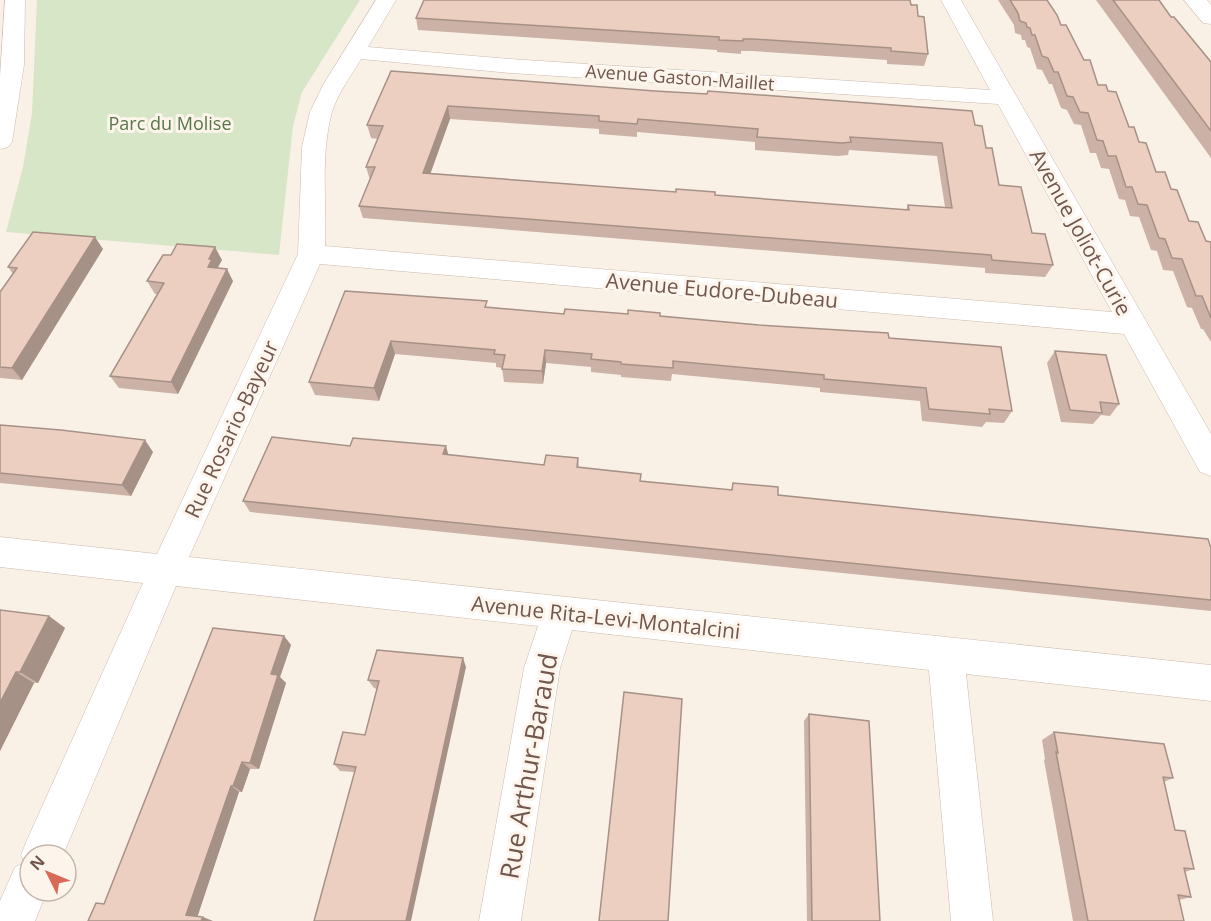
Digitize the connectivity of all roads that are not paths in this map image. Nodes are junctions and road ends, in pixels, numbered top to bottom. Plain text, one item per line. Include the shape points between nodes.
1 (15, 0) edge
2 (386, 0) edge
3 (951, 0) edge
4 (1195, 0) edge
5 (1211, 18) edge
6 (7, 30) edge
7 (354, 52) junction
8 (1006, 98) junction
9 (0, 142) edge
10 (311, 254) junction
11 (1133, 324) junction
12 (1211, 463) edge
13 (0, 552) edge
14 (166, 570) junction
15 (560, 612) junction
16 (946, 656) junction
17 (1211, 683) edge
18 (47, 843) edge
19 (21, 903) edge
20 (13, 921) edge
21 (500, 921) edge
22 (972, 921) edge

1 - 6 street
2 - 7 street, Rue Rosario-Bayeur
3 - 8 street, Avenue Joliot-Curie
4 - 5 street
6 - 9 street via 9,94
7 - 8 street, Avenue Gaston-Maillet
7 - 10 street, Rue Rosario-Bayeur via 331,89 316,131
8 - 11 street, Avenue Joliot-Curie
10 - 11 street, Avenue Eudore-Dubeau
10 - 14 street, Rue Rosario-Bayeur
11 - 12 street, Avenue Joliot-Curie
13 - 14 street, Avenue Rita-Levi-Montalcini
14 - 15 street, Avenue Rita-Levi-Montalcini
14 - 18 street, Rue Rosario-Bayeur
15 - 16 street, Avenue Rita-Levi-Montalcini
15 - 21 street, Rue Arthur-Baraud via 542,668
16 - 17 street, Avenue Rita-Levi-Montalcini
16 - 22 street
19 - 20 street

